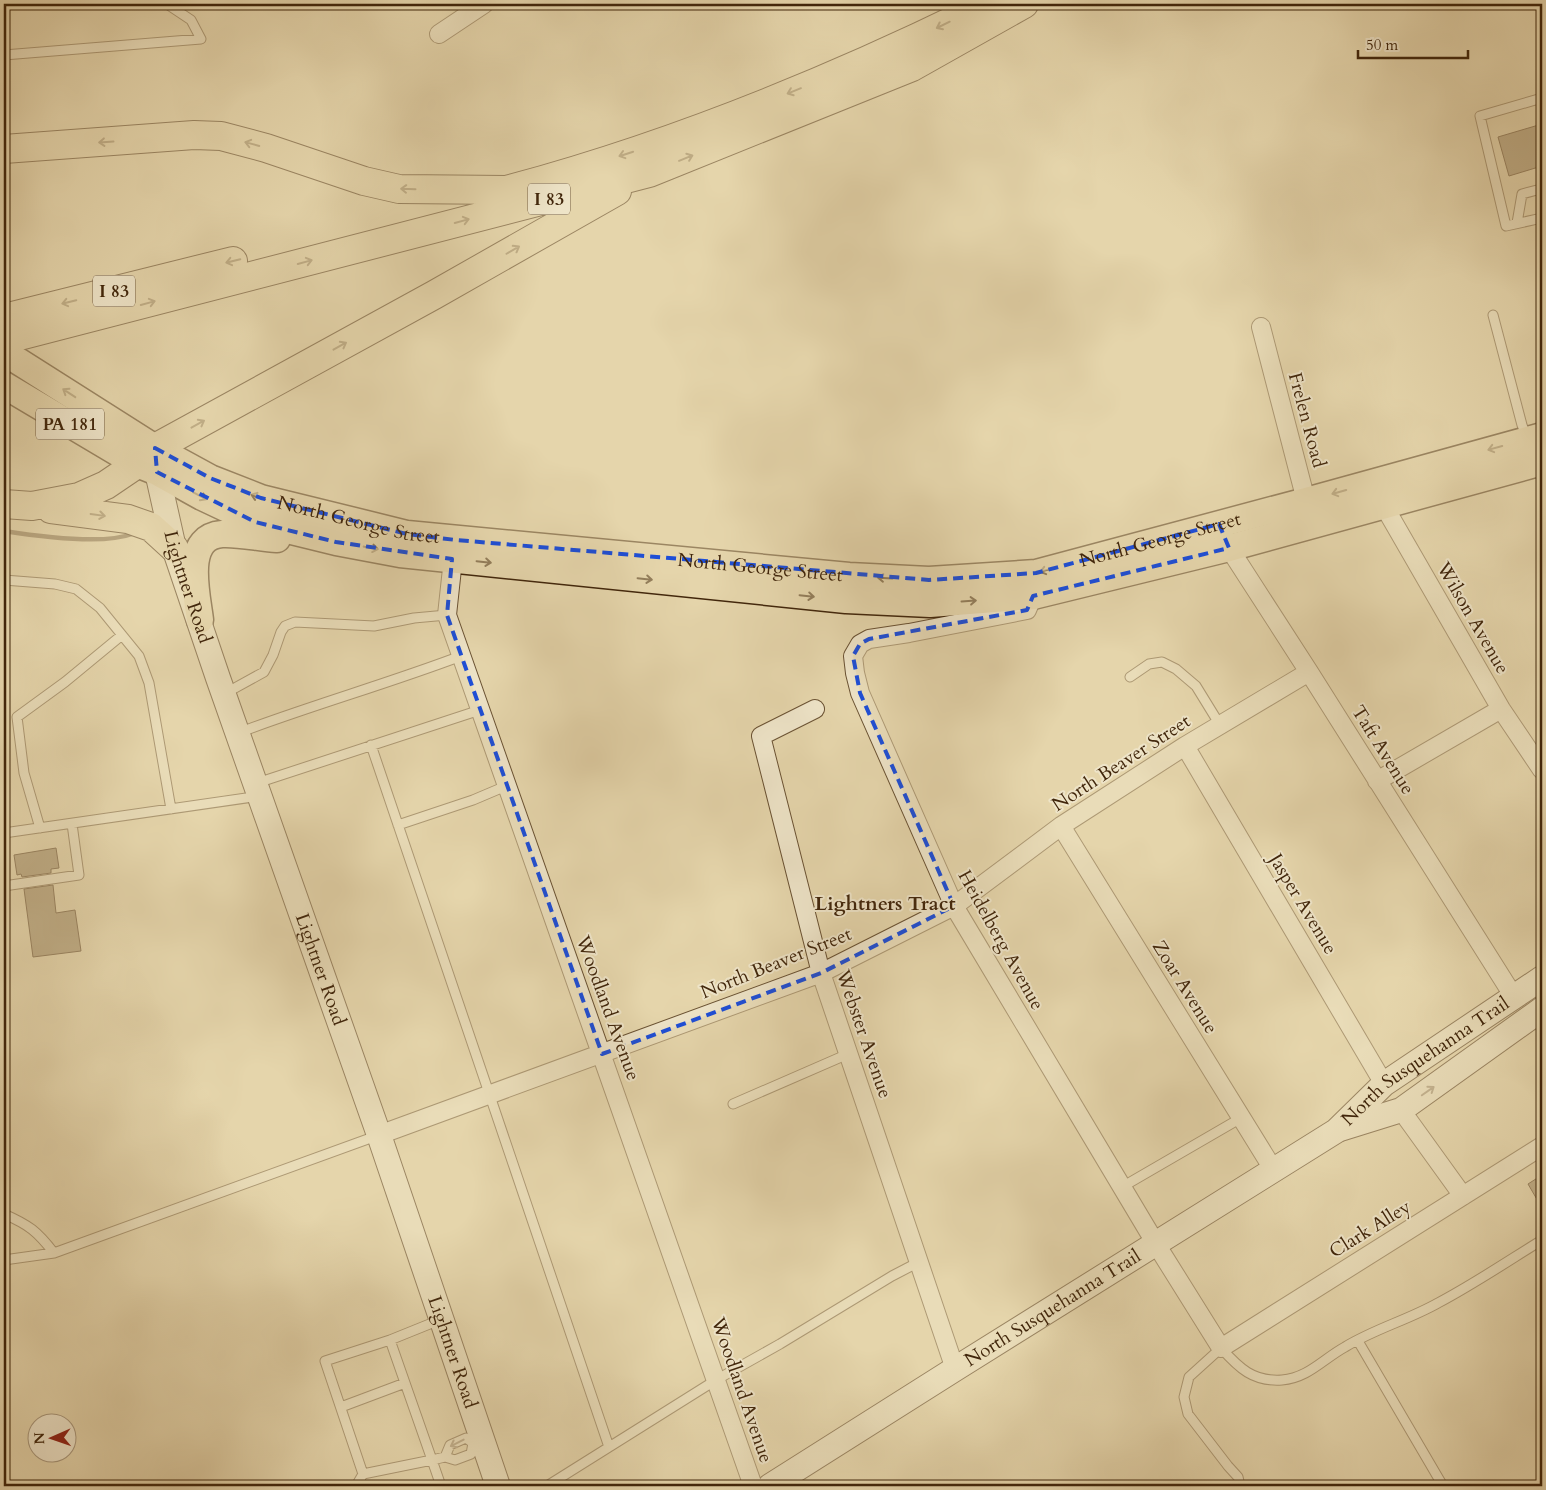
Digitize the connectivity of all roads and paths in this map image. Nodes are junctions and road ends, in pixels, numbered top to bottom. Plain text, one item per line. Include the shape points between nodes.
1 (167, 4) edge
2 (484, 4) edge
3 (987, 4) edge
4 (1024, 4) edge
5 (438, 34) dead end
6 (4, 55) edge
7 (1542, 98) edge
8 (4, 149) edge
9 (649, 173) junction
10 (509, 190) junction
11 (1537, 190) dead end
12 (1542, 218) edge
13 (1517, 223) junction
14 (15, 315) edge
15 (1493, 315) dead end
16 (1261, 327) dead end
17 (4, 340) edge
18 (4, 354) edge
19 (4, 384) edge
20 (1537, 453) edge
21 (150, 461) junction
22 (1377, 481) junction
23 (4, 504) edge
24 (32, 506) junction
25 (1384, 506) junction
26 (1310, 513) junction
27 (1218, 524) junction
28 (336, 542) junction
29 (174, 548) junction
30 (1229, 548) junction
31 (454, 550) junction
32 (4, 580) edge
33 (1033, 596) junction
34 (447, 615) junction
35 (200, 620) junction
36 (122, 635) junction
37 (461, 656) junction
38 (1309, 672) junction
39 (1130, 678) dead end
40 (224, 694) junction
41 (815, 709) dead end
42 (1501, 709) junction
43 (480, 710) junction
44 (1220, 726) junction
45 (238, 733) junction
46 (371, 745) junction
47 (1185, 746) junction
48 (1542, 770) edge
49 (1378, 781) junction
50 (506, 786) junction
51 (258, 790) junction
52 (171, 809) junction
53 (72, 824) junction
54 (398, 825) junction
55 (1061, 826) junction
56 (40, 828) junction
57 (4, 833) edge
58 (4, 886) edge
59 (954, 906) junction
60 (821, 972) junction
61 (1542, 978) edge
62 (1514, 997) junction
63 (1542, 1009) edge
64 (602, 1054) junction
65 (848, 1054) junction
66 (1384, 1084) junction
67 (490, 1094) junction
68 (734, 1104) dead end
69 (1401, 1110) junction
70 (1241, 1118) junction
71 (1336, 1130) junction
72 (379, 1135) junction
73 (1542, 1146) edge
74 (1273, 1169) junction
75 (1122, 1187) junction
76 (1464, 1196) junction
77 (4, 1214) edge
78 (1542, 1240) edge
79 (1156, 1244) junction
80 (54, 1253) junction
81 (4, 1260) edge
82 (919, 1262) junction
83 (442, 1319) junction
84 (390, 1340) junction
85 (1358, 1341) junction
86 (1221, 1348) junction
87 (955, 1368) junction
88 (716, 1380) junction
89 (405, 1383) junction
90 (341, 1407) junction
91 (478, 1441) junction
92 (609, 1447) junction
93 (445, 1457) junction
94 (432, 1460) junction
95 (364, 1474) junction
96 (438, 1483) edge
97 (356, 1486) edge
98 (498, 1486) edge
99 (547, 1486) edge
100 (753, 1486) edge
101 (770, 1486) edge
102 (1240, 1486) edge
103 (1443, 1486) edge

1 - 6 lane via 191,20 201,39
2 - 5 street
3 -> 10 highway, I 83 via 891,50 770,101 657,144
9 -> 4 highway, I 83 via 912,67
7 - 13 lane via 1480,116 1506,226
10 -> 8 highway via 399,189 221,136 194,135
17 -> 9 highway, I 83
21 -> 9 highway
10 -> 14 highway, I 83
11 - 13 lane via 1522,194
12 - 13 lane
15 - 20 lane via 1522,426
16 - 26 street, Frelen Road
21 -> 18 main road, North George Street via 18,360
19 - 21 main road, North George Street / PA 181
20 -> 22 main road, North George Street
20 - 25 main road, North George Street
21 - 24 highway via 79,497
21 -> 28 main road, North George Street via 202,497 255,522
21 - 29 main road, Lightner Road
31 -> 21 main road, North George Street via 407,534 261,498 210,478
22 - 25 street, Wilson Avenue
22 -> 26 main road, North George Street
23 - 24 highway
24 -> 29 highway via 128,519 150,528
25 - 26 main road, North George Street
25 - 42 street, Wilson Avenue
26 - 27 main road, North George Street
26 - 30 main road, North George Street
27 - 30 street, Taft Avenue
27 -> 31 main road, North George Street via 1036,573 929,580
28 -> 31 main road, North George Street via 400,554
28 - 35 main road via 222,534 208,538 199,548 194,569
29 - 35 main road, Lightner Road
30 - 33 main road, North George Street
30 - 38 street, Taft Avenue
31 -> 33 main road, North George Street via 846,600 930,604
31 - 34 street, Woodland Avenue
32 - 36 lane via 76,589 100,608
33 - 59 street, Heidelberg Avenue via 1027,610 869,639 860,644 853,656 860,694
34 - 37 street, Woodland Avenue
34 - 40 lane via 374,626 296,622 280,632 264,672
35 - 40 main road, Lightner Road
36 - 52 lane via 139,656 149,683
36 - 56 lane via 17,716 24,773
37 - 43 street, Woodland Avenue
37 - 45 lane
38 - 44 street, North Beaver Street
38 - 49 street, Taft Avenue
39 - 44 lane via 1149,664 1162,662 1176,669 1196,686
40 - 45 main road, Lightner Road
41 - 60 street, Webster Avenue via 761,736
42 - 48 street, Wilson Avenue
42 - 49 street
43 - 46 lane
43 - 50 street, Woodland Avenue
44 - 47 street, North Beaver Street
45 - 51 main road, Lightner Road
46 - 51 lane
46 - 54 lane
47 - 55 street, North Beaver Street
47 - 66 street, Jasper Avenue
49 - 62 street, Taft Avenue
50 - 54 lane
50 - 64 street, Woodland Avenue
51 - 52 lane
51 - 72 main road, Lightner Road
52 - 53 lane
53 - 56 lane
53 - 58 lane via 79,875
54 - 67 lane
55 - 59 street, North Beaver Street
55 - 70 street, Zoar Avenue
56 - 57 lane
59 - 60 street, North Beaver Street
59 - 75 street, Heidelberg Avenue
60 - 64 street, North Beaver Street
60 - 65 street, Webster Avenue
61 - 62 main road, North Susquehanna Trail
62 - 66 main road, North Susquehanna Trail
69 -> 63 main road, North Susquehanna Trail
64 - 67 street, North Beaver Street
64 - 88 street, Woodland Avenue
65 - 68 lane
65 - 82 street, Webster Avenue
66 - 71 main road, North Susquehanna Trail
67 - 72 street, North Beaver Street
67 - 92 lane
69 - 71 main road, North Susquehanna Trail
69 - 76 street
70 - 74 street, Zoar Avenue
70 - 75 lane
71 - 74 main road, North Susquehanna Trail
72 - 80 lane
72 - 83 main road, Lightner Road
73 - 76 street, Clark Alley
74 - 79 main road, North Susquehanna Trail
75 - 79 street, Heidelberg Avenue
76 - 86 street, Clark Alley
77 - 80 lane via 27,1224
78 - 85 lane via 1438,1304
79 - 86 street, Heidelberg Avenue
79 - 87 main road, North Susquehanna Trail
80 - 81 lane
82 - 87 street, Webster Avenue
82 - 88 lane
83 - 84 lane
83 - 91 main road, Lightner Road
84 - 89 lane
84 - 90 lane via 325,1361
85 - 86 lane via 1296,1378 1280,1380 1248,1374
85 - 103 lane
86 - 102 lane via 1189,1377 1184,1397 1188,1414 1238,1477
87 - 101 main road, North Susquehanna Trail
88 - 92 lane
88 - 100 street, Woodland Avenue
89 - 90 lane
89 - 94 lane
90 - 95 lane
91 - 93 lane via 471,1454 455,1460
91 -> 93 lane via 466,1438 450,1445
91 - 98 main road, Lightner Road
92 - 99 lane
93 - 94 lane
94 - 95 lane
94 - 96 lane
95 - 97 lane

